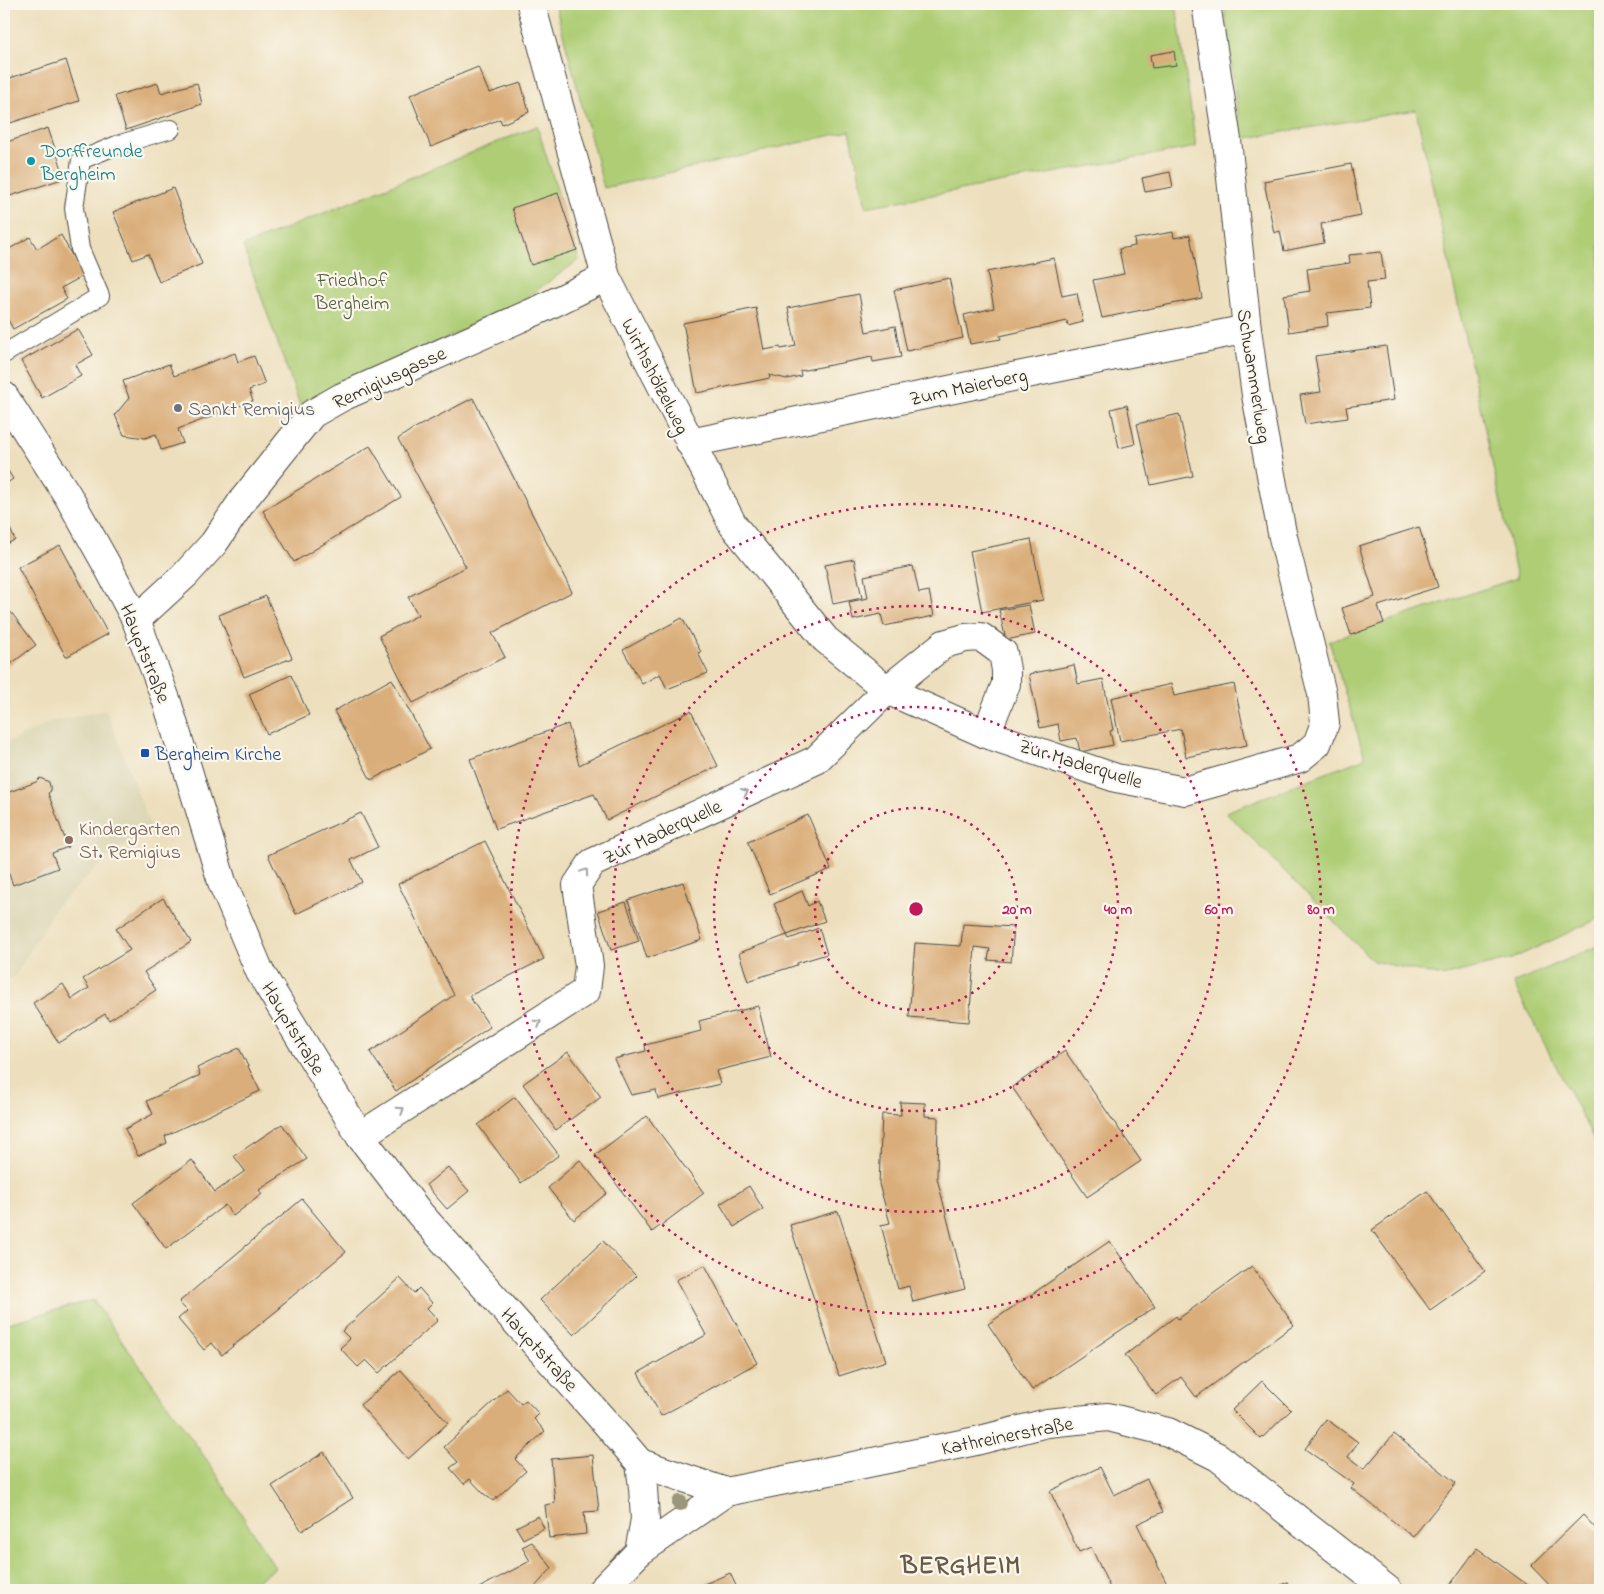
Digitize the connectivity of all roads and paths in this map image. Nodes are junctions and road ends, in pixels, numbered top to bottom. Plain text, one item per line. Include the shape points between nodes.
1 (531, 4) edge
2 (1206, 4) edge
3 (172, 129) dead end
4 (606, 277) junction
5 (1247, 329) junction
6 (4, 354) edge
7 (4, 396) edge
8 (690, 443) junction
9 (136, 620) junction
10 (887, 690) junction
11 (986, 734) junction
12 (1317, 744) joint
13 (360, 1136) junction
14 (640, 1463) junction
15 (726, 1492) junction
16 (639, 1552) junction
17 (602, 1590) edge
18 (1388, 1590) edge

1 - 4 street, Wirthshölzelweg
2 - 5 street, Schwammerlweg via 1227,140
3 - 6 lane via 117,145 81,160 74,208 80,249 100,296
4 - 8 street, Wirthshölzelweg
4 - 9 street, Remigiusgasse via 342,397 312,414 243,500 214,543
5 - 8 street, Zum Maierberg
5 - 12 street, Schwammerlweg via 1282,533 1322,694 1325,724
7 - 9 street, Hauptstraße via 68,496
8 - 10 street, Wirthshölzelweg via 733,525 825,639
9 - 13 street, Hauptstraße via 167,702 222,882 260,972
10 - 11 street, Zur Maderquelle
10 - 11 street, Zur Maderquelle via 944,644 981,637 1003,653 1006,670 1006,684
13 -> 10 street, Zur Maderquelle via 586,991 589,966 577,885 592,863 816,760
11 - 12 street, Zur Maderquelle via 1116,778 1185,791 1300,758
13 - 14 street, Hauptstraße via 420,1214
14 - 15 street
14 - 16 street via 645,1519
15 - 16 street, Kathreinerstraße
15 - 18 street, Kathreinerstraße via 976,1441 1047,1423 1108,1417 1168,1432 1218,1457
16 - 17 street

